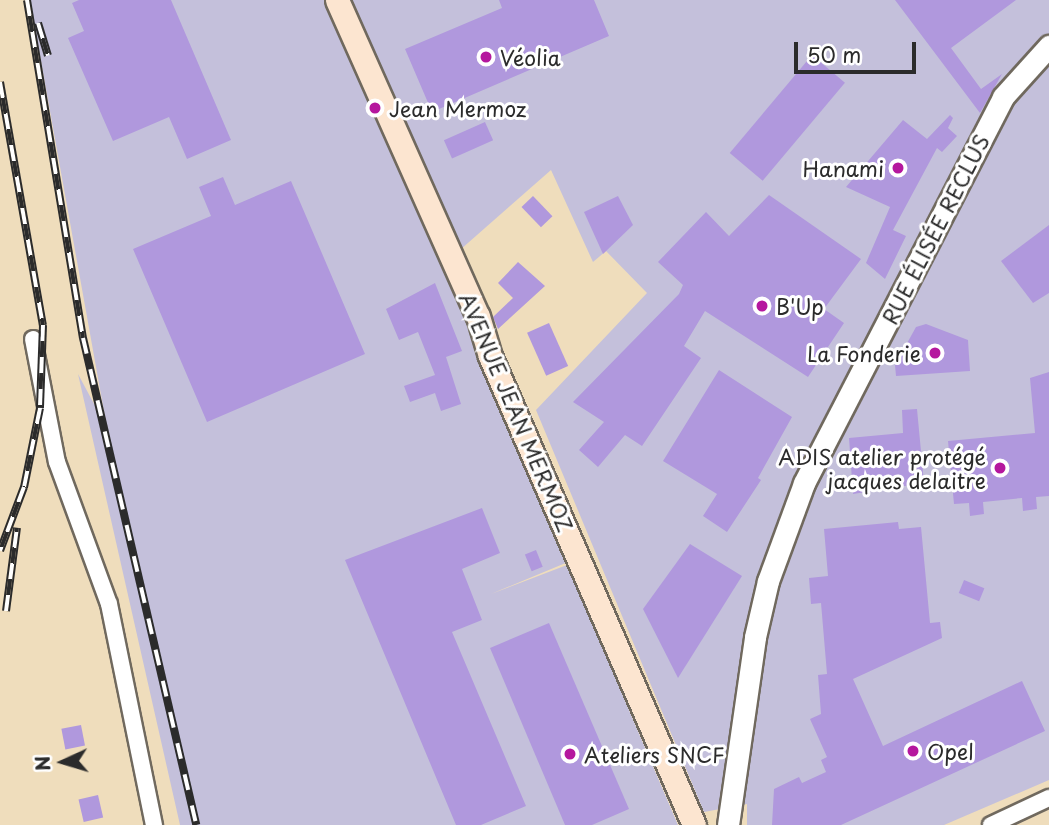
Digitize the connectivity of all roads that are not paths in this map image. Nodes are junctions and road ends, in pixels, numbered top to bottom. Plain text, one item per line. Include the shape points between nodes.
1 (337, 0) edge
2 (1049, 46) edge
3 (33, 339) dead end
4 (1049, 798) edge
5 (154, 825) edge
6 (694, 825) edge
7 (728, 825) edge
8 (991, 825) edge

1 - 6 main road, AVENUE JEAN MERMOZ via 478,316 490,356
2 - 7 street, RUE ÉLISÉE RECLUS via 1003,97 804,482 768,581 755,636
3 - 5 street via 57,462 109,604
4 - 8 street

